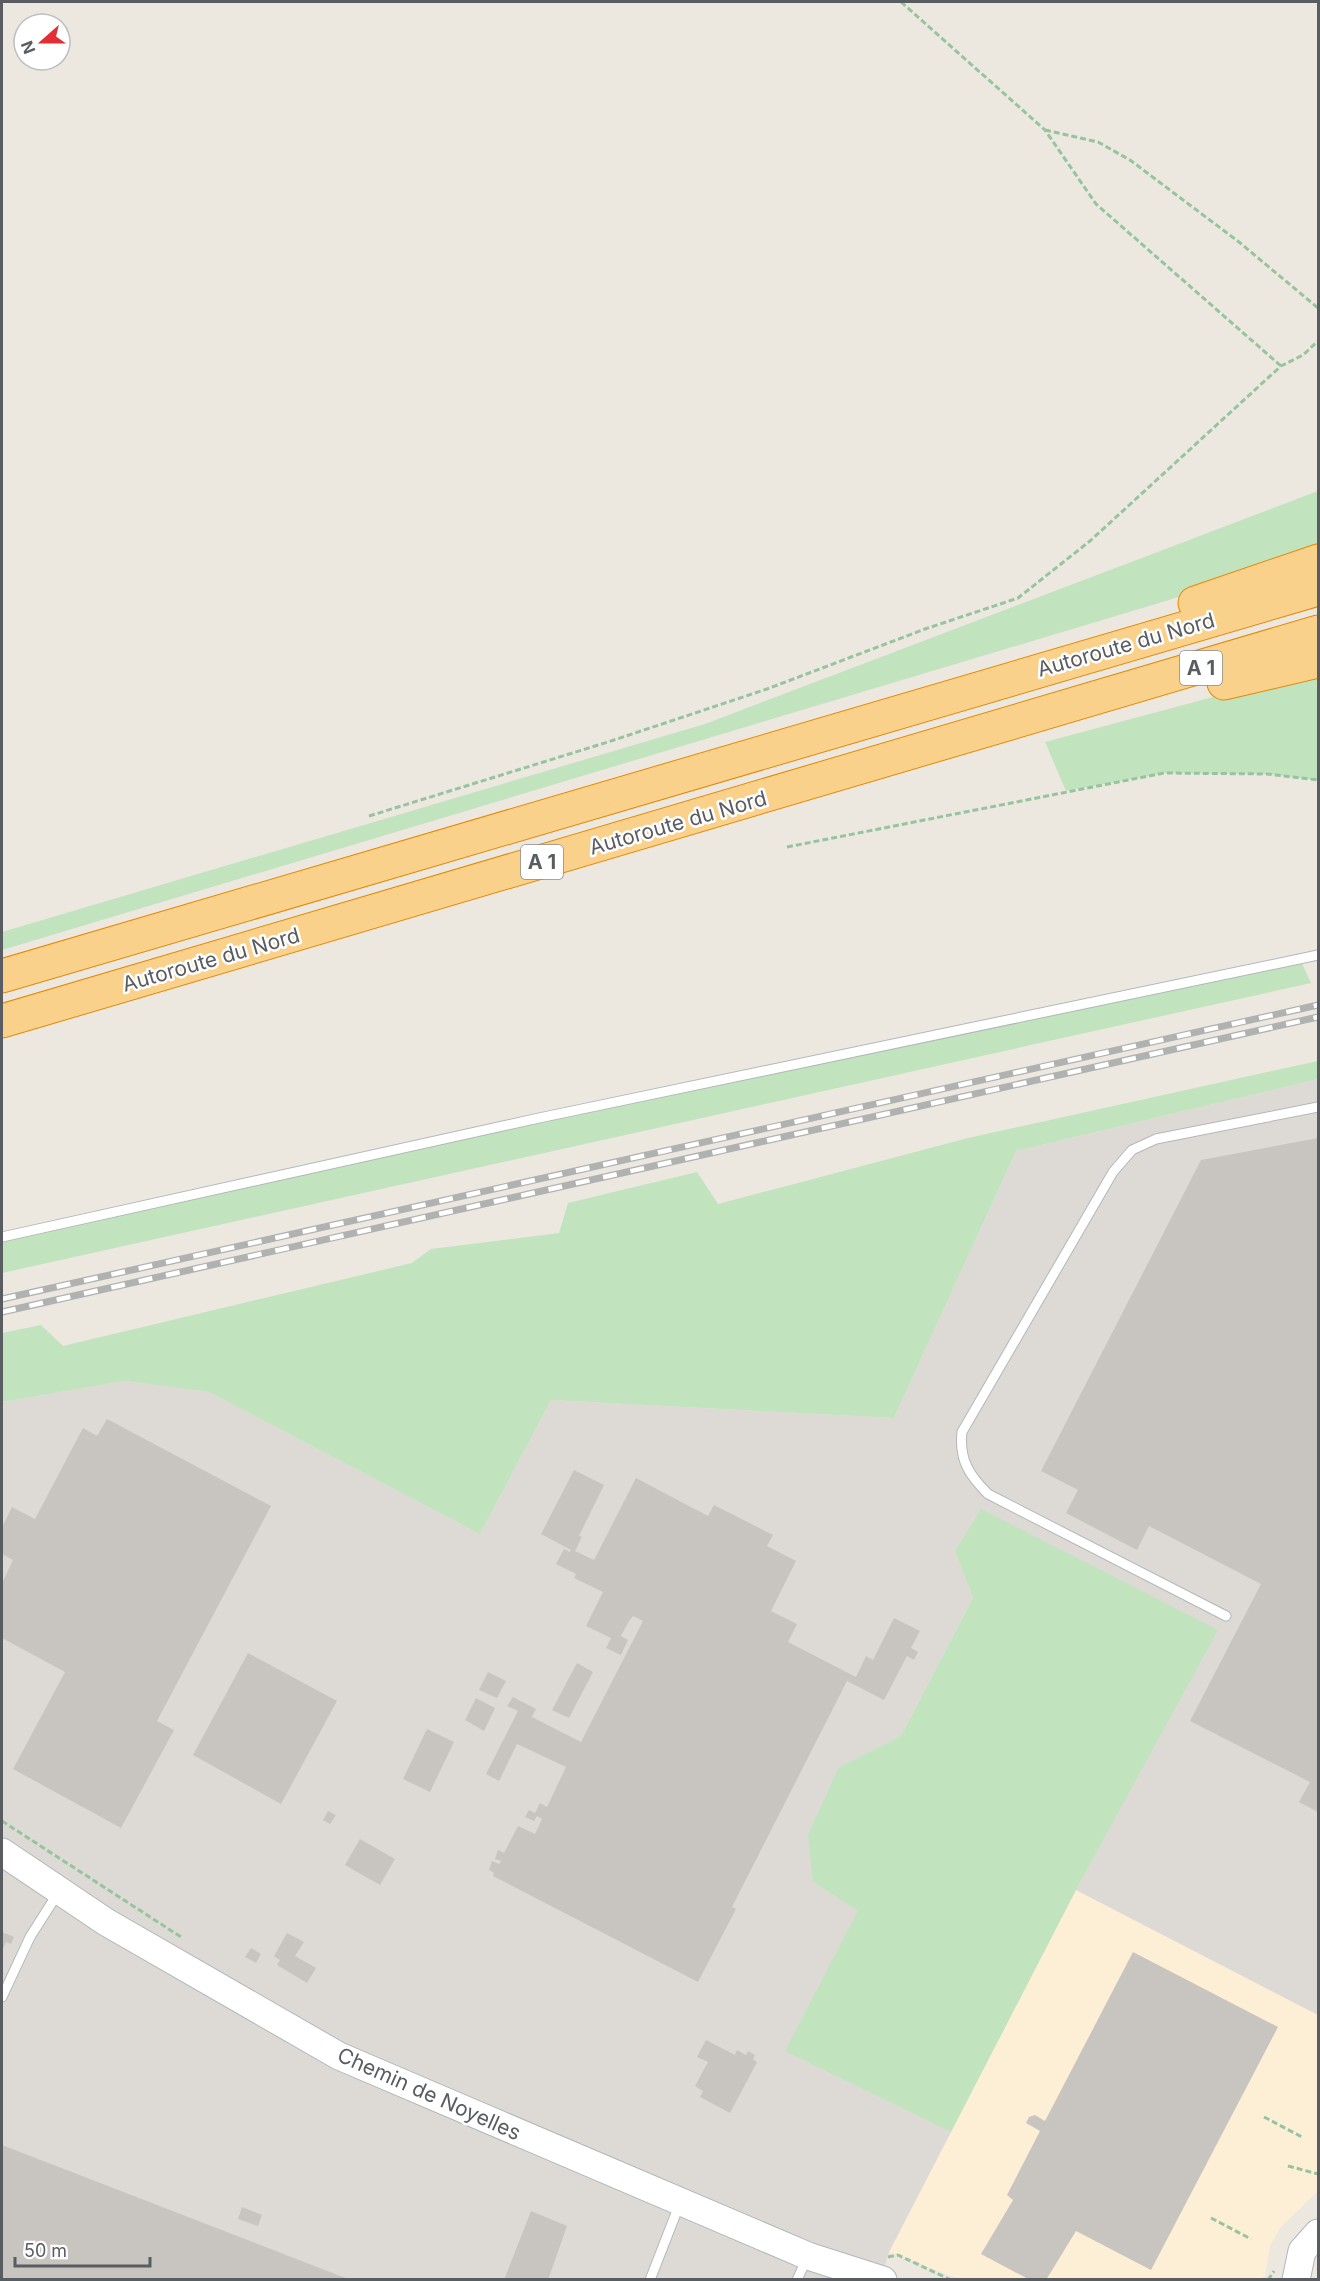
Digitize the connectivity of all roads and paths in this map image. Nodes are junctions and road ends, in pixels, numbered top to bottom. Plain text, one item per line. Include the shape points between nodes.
1 (901, 2) edge
2 (1045, 130) junction
3 (1318, 308) edge
4 (1318, 341) edge
5 (1281, 366) junction
6 (1318, 561) edge
7 (1318, 589) edge
8 (1318, 632) edge
9 (1113, 649) junction
10 (1318, 661) edge
11 (1083, 703) junction
12 (1318, 780) edge
13 (369, 816) dead end
14 (787, 847) dead end
15 (1318, 955) edge
16 (2, 976) edge
17 (2, 1021) edge
18 (1318, 1107) edge
19 (2, 1237) edge
20 (1226, 1616) dead end
21 (2, 1821) edge
22 (2, 1852) edge
23 (59, 1891) junction
24 (183, 1938) dead end
25 (2, 1997) edge
26 (1264, 2117) dead end
27 (1302, 2137) dead end
28 (1288, 2166) dead end
29 (1318, 2174) edge
30 (680, 2203) junction
31 (1211, 2218) dead end
32 (1318, 2233) edge
33 (1251, 2239) dead end
34 (802, 2268) edge
35 (880, 2270) edge
36 (1293, 2277) edge
37 (650, 2280) edge
38 (951, 2280) edge

1 - 2 path
2 - 3 path via 1098,142 1130,160 1257,256
2 - 5 path via 1096,204
4 - 5 path via 1303,355
5 - 13 path via 1089,541 1018,598 620,739
6 - 9 highway via 1174,610
7 - 9 highway, Autoroute du Nord / A 1
8 - 11 highway, Autoroute du Nord / A 1
9 - 16 highway, Autoroute du Nord / A 1
10 - 11 highway via 1165,699
11 - 17 highway, Autoroute du Nord / A 1
12 - 14 path via 1267,774 1164,773
15 - 19 lane via 539,1118
18 - 20 lane via 1156,1138 1132,1150 1113,1172 962,1432 960,1450 964,1464 988,1494
21 - 24 path
22 - 23 street, Chemin de Noyelles
23 - 25 lane via 30,1937
23 - 30 street, Chemin de Noyelles via 339,2056
26 - 27 path
28 - 29 path
30 - 34 street, Chemin de Noyelles
30 - 37 lane
31 - 33 path
32 - 36 street via 1302,2251
34 - 35 street, Chemin de Noyelles
35 - 38 path via 898,2255

